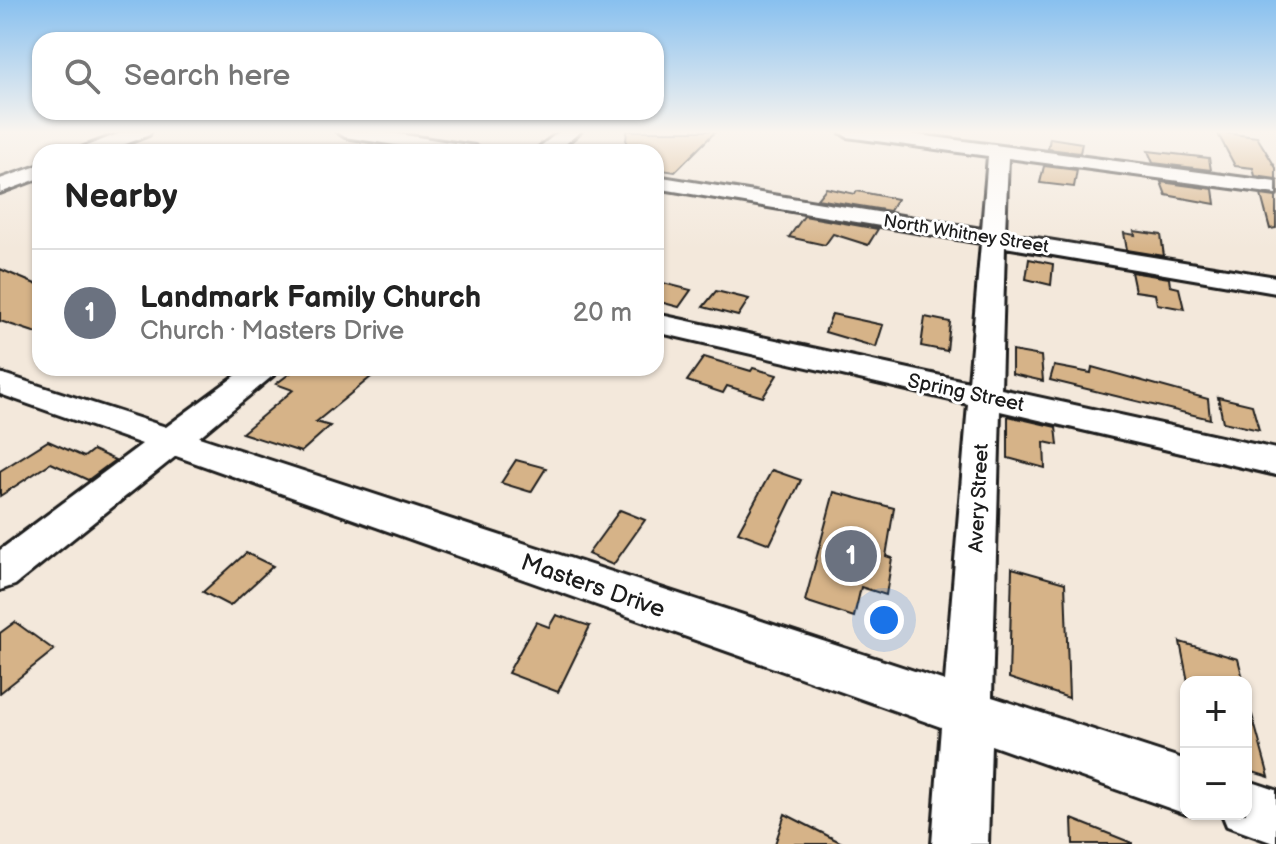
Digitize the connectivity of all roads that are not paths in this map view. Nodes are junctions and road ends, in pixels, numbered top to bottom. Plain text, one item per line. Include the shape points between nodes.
1 (997, 170) edge
2 (1144, 170) edge
3 (32, 174) edge
4 (5, 182) edge
5 (664, 183) edge
6 (32, 185) edge
7 (1276, 188) edge
8 (993, 239) junction
9 (1276, 285) edge
10 (664, 325) edge
11 (255, 376) edge
12 (0, 383) edge
13 (985, 398) junction
14 (169, 441) junction
15 (1276, 462) edge
16 (0, 573) edge
17 (966, 714) junction
18 (1180, 785) edge
19 (1252, 809) edge
20 (1276, 818) edge
21 (960, 844) edge

1 - 8 street, Avery Street
2 - 7 street
3 - 4 street
4 - 6 street
5 - 8 street, North Whitney Street
8 - 9 street, North Whitney Street
8 - 13 street, Avery Street
10 - 13 street, Spring Street
11 - 14 street
12 - 14 street, Masters Drive
13 - 15 street, Spring Street
13 - 17 street, Avery Street
14 - 16 street
14 - 17 street, Masters Drive
17 - 18 street, Masters Drive
17 - 21 street, Avery Street
19 - 20 street

